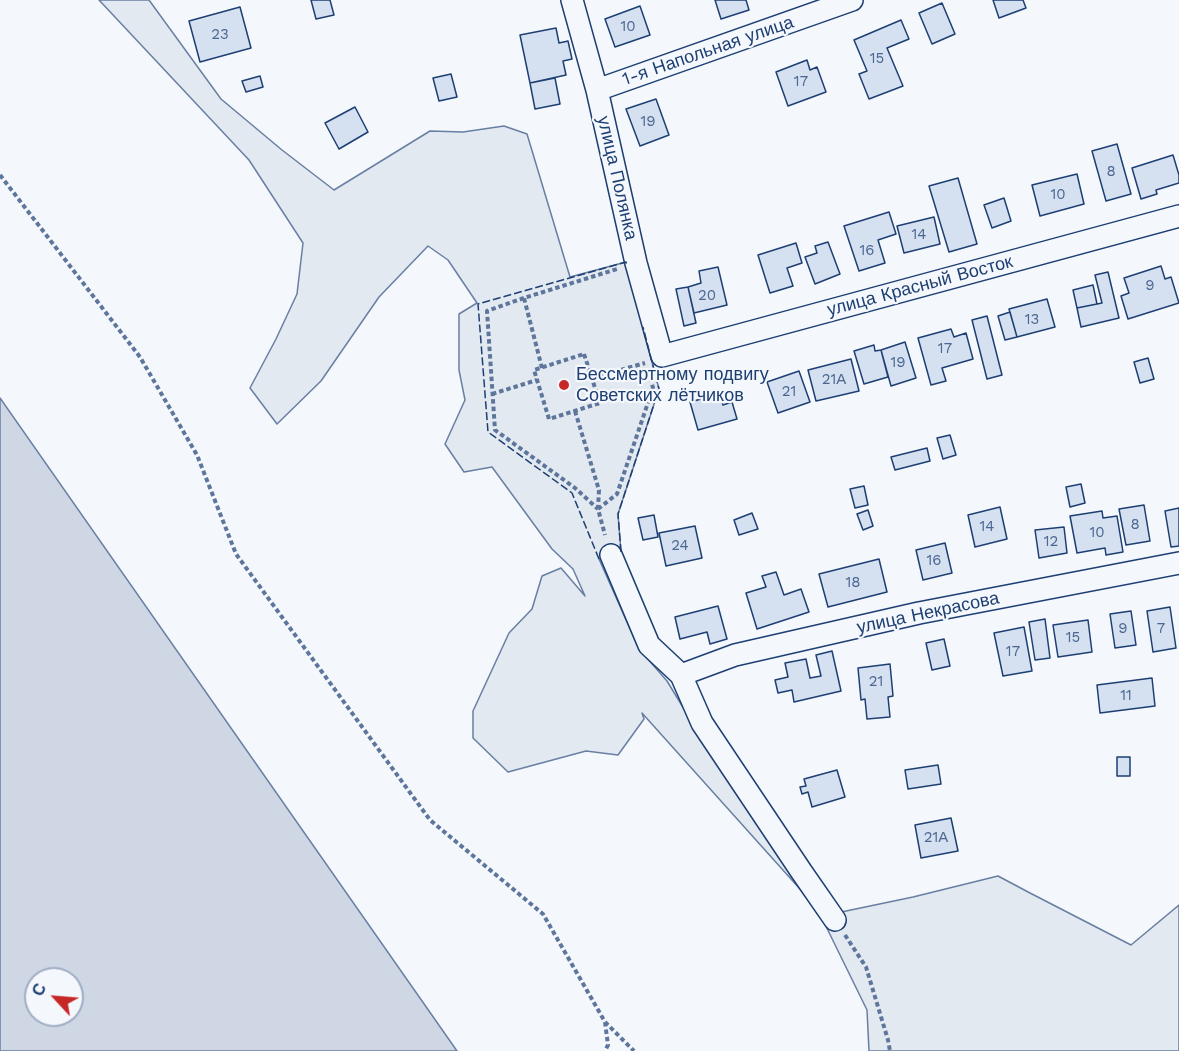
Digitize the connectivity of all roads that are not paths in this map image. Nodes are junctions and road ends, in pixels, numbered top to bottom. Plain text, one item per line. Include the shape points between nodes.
1 (572, 0) edge
2 (852, 0) edge
3 (597, 90) junction
4 (1179, 216) edge
5 (662, 356) joint
6 (610, 555) road end
7 (1179, 563) edge
8 (681, 675) junction
9 (835, 920) road end

1 - 3 street, улица Полянка
2 - 3 street, 1-я Напольная улица
3 - 5 street, улица Полянка via 636,263
4 - 5 street, улица Красный Восток
6 - 8 street via 650,645
7 - 8 street, улица Некрасова via 919,613 735,655
8 - 9 street via 702,723

